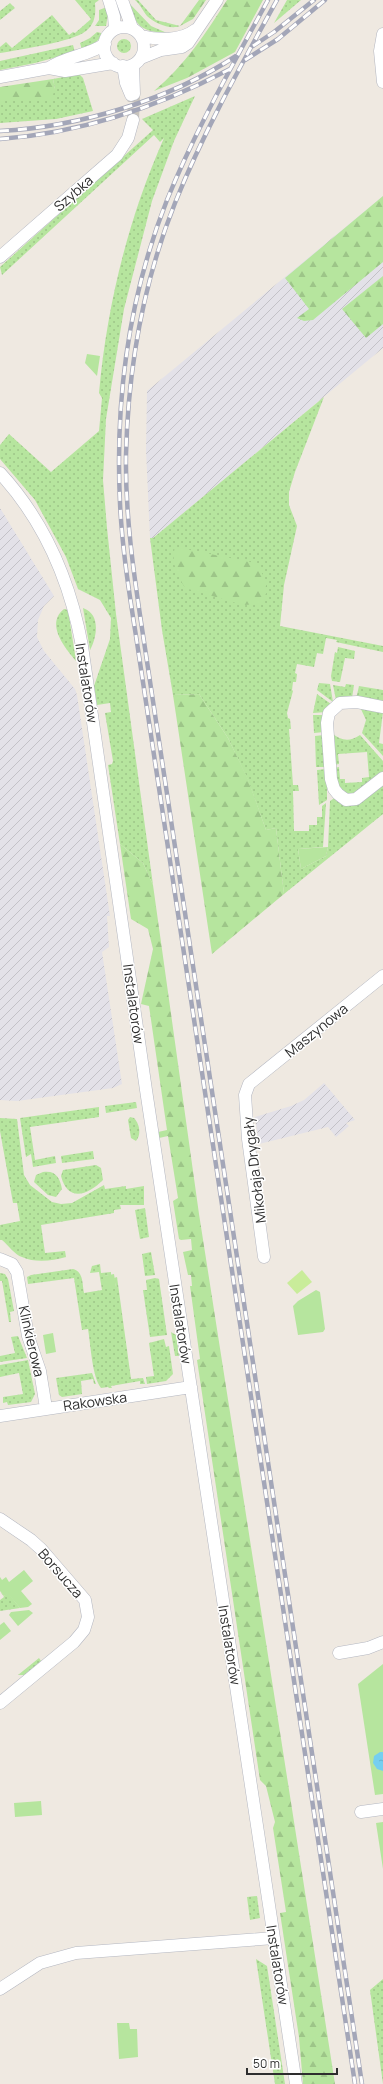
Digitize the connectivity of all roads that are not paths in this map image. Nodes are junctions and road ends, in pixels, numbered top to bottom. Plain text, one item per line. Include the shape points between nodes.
1 (110, 0) edge
2 (122, 0) edge
3 (217, 0) edge
4 (200, 27) junction
5 (115, 29) junction
6 (137, 32) junction
7 (383, 34) edge
8 (104, 44) junction
9 (127, 63) junction
10 (49, 68) junction
11 (0, 77) edge
12 (383, 82) edge
13 (133, 95) tunnel mouth
14 (133, 120) tunnel mouth
15 (0, 257) edge
16 (0, 473) edge
17 (383, 708) edge
18 (383, 778) edge
19 (383, 976) edge
20 (249, 1084) joint
21 (264, 1257) dead end
22 (0, 1259) edge
23 (191, 1387) junction
24 (46, 1408) junction
25 (0, 1416) edge
26 (0, 1519) edge
27 (383, 1642) edge
28 (339, 1653) dead end
29 (0, 1703) edge
30 (383, 1809) edge
31 (361, 1812) dead end
32 (274, 1938) junction
33 (0, 1989) edge
34 (296, 2084) edge

1 - 5 street
2 - 6 street
3 - 4 street
4 - 6 street via 183,37 157,39
4 - 9 street via 182,47 161,50
5 - 6 street via 120,27
5 - 8 street
6 - 9 street via 144,48
7 - 12 street via 380,51
8 - 9 street via 106,55
8 - 10 street
9 - 10 street via 65,71
9 - 13 street
10 - 11 street
14 - 15 street, Szybka via 128,138 117,155
16 - 23 street, Instalatorów via 34,517 60,566 74,610 86,672
17 - 18 street via 357,702 340,703 331,710 327,723 331,782 338,794 346,800 356,799
19 - 20 street, Maszynowa
20 - 21 street, Mikołaja Drygały via 245,1095 248,1139
22 - 24 street, Klinkierowa via 12,1264 17,1272 28,1336 40,1371
23 - 24 street, Rakowska
23 - 32 street, Instalatorów
24 - 25 street, Rakowska
26 - 29 street, Borsucza via 41,1549 85,1600 88,1617 84,1630 74,1642
27 - 28 street via 368,1648
30 - 31 street
32 - 33 street via 76,1953 40,1963
32 - 34 street, Instalatorów

